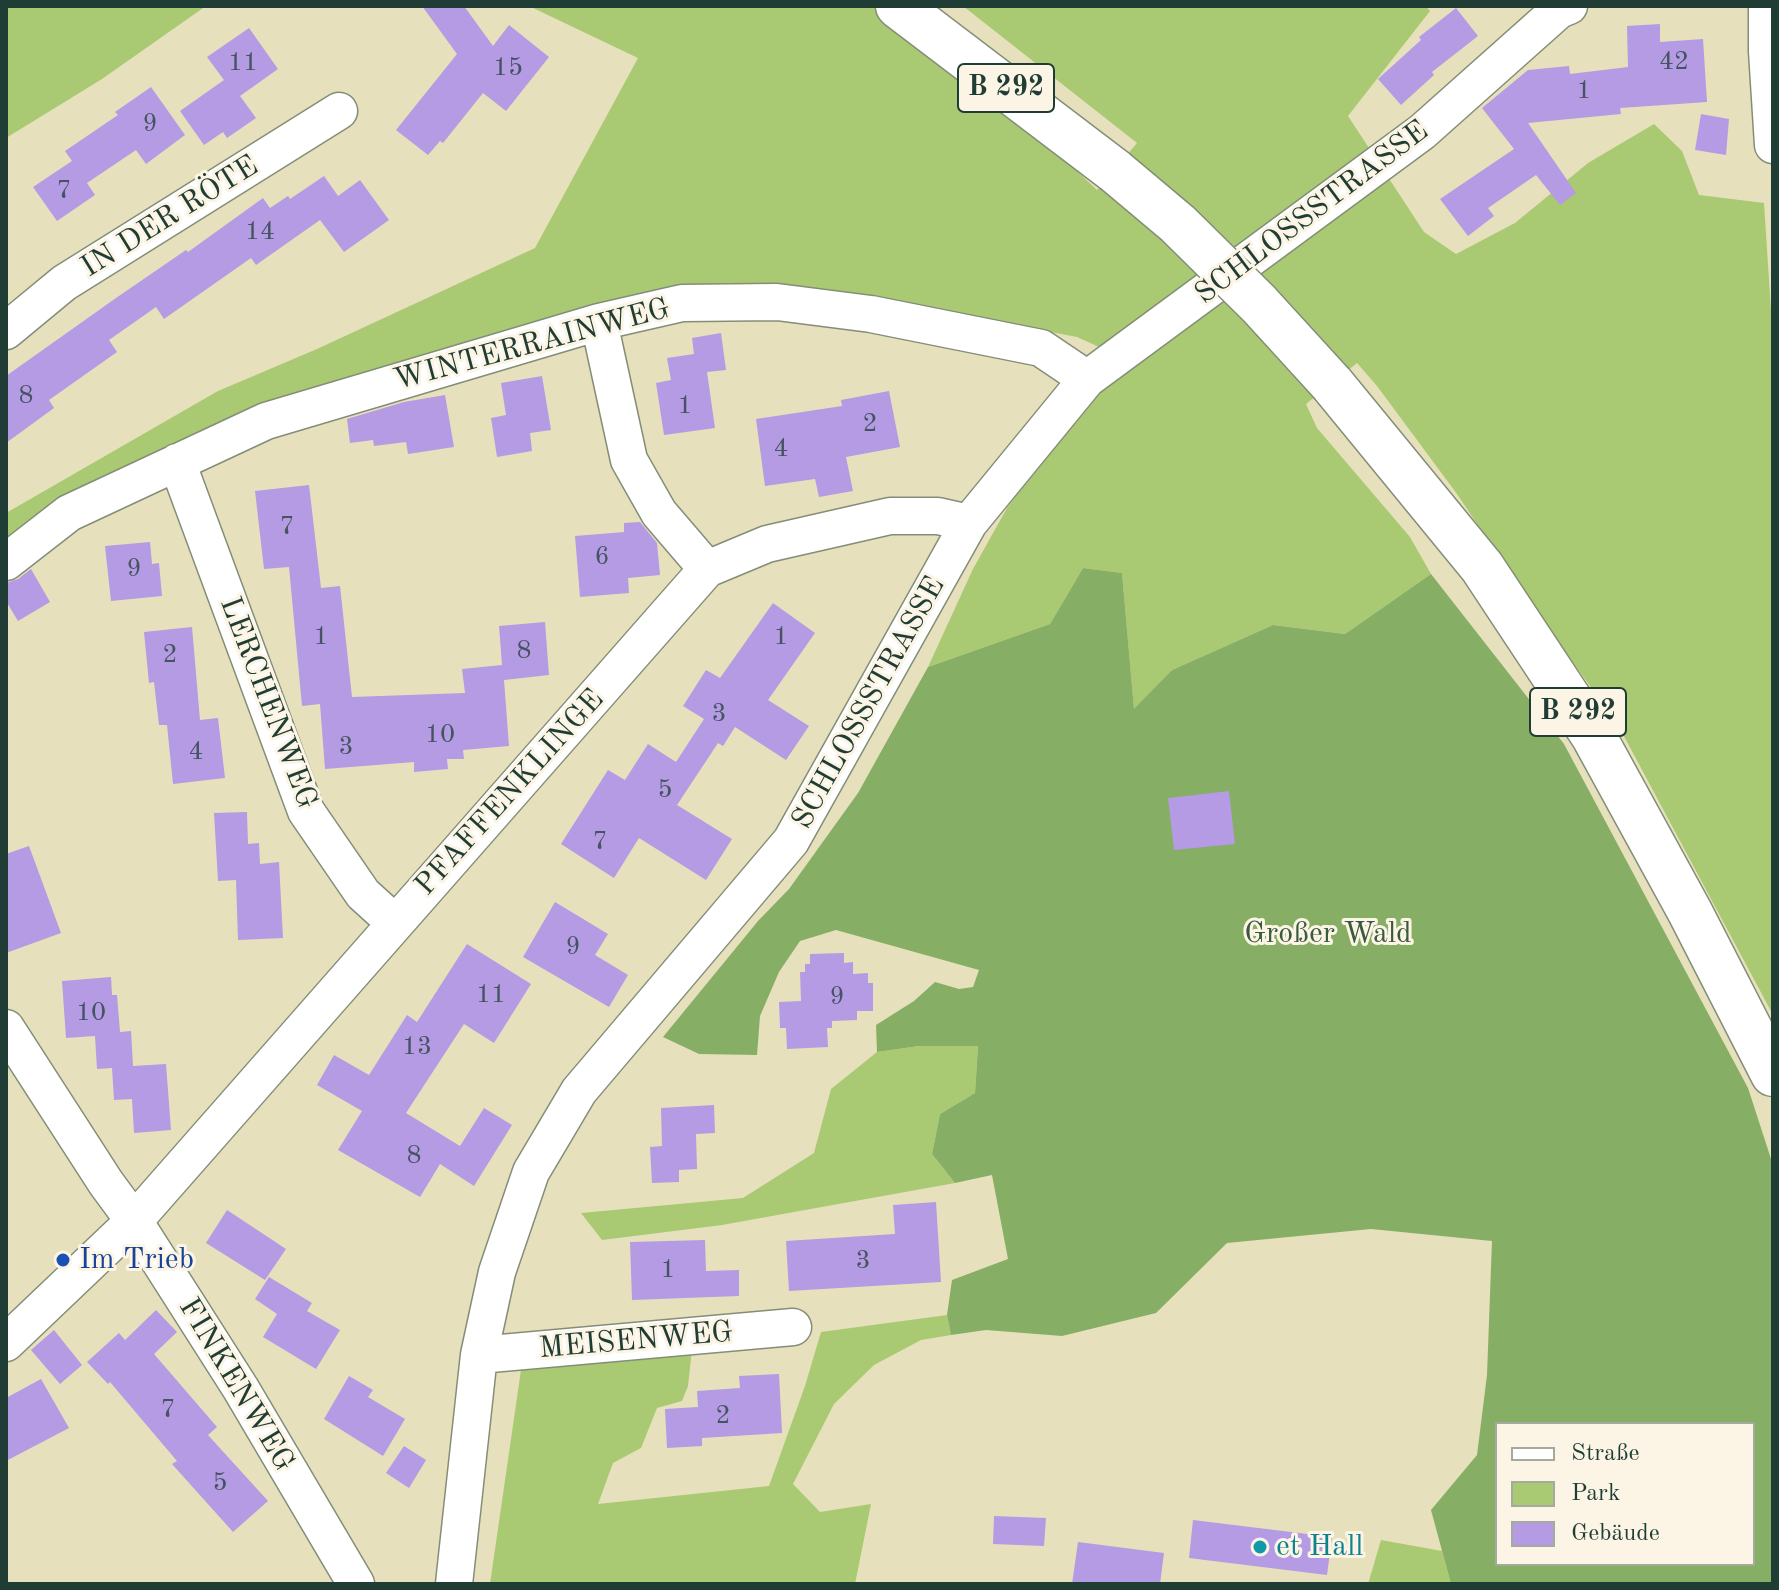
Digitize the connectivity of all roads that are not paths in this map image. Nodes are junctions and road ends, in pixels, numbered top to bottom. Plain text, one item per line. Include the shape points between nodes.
1 (898, 6) edge
2 (1569, 6) edge
3 (1767, 6) edge
4 (339, 111) dead end
5 (1773, 145) edge
6 (599, 322) junction
7 (6, 331) edge
8 (1087, 379) junction
9 (177, 462) junction
10 (969, 523) junction
11 (6, 562) edge
12 (707, 569) junction
13 (395, 923) junction
14 (6, 1028) edge
15 (1773, 1074) edge
16 (134, 1221) junction
17 (793, 1327) dead end
18 (6, 1343) edge
19 (479, 1355) junction
20 (356, 1584) edge
21 (454, 1584) edge

1 - 15 highway, B 292, bridge via 1178,224 1332,384 1482,567 1593,735
2 - 8 street, SCHLOSSSTRASSE via 1422,132
3 - 5 street
4 - 7 street, IN DER RÖTE via 64,283
6 - 8 street, WINTERRAINWEG via 682,303 777,302 871,314 1041,348
6 - 9 street, WINTERRAINWEG via 266,421
6 - 12 street via 629,460 659,513
8 - 10 street, SCHLOSSSTRASSE
9 - 11 street, WINTERRAINWEG via 69,513
9 - 13 street, LERCHENWEG via 306,811 363,894
10 - 12 street, PFAFFENKLINGE via 938,516 890,516 767,544
10 - 19 street, SCHLOSSSTRASSE via 791,841 579,1091 531,1172 497,1272
12 - 13 street, PFAFFENKLINGE
13 - 16 street, PFAFFENKLINGE
14 - 16 street, FINKENWEG
16 - 18 street
16 - 20 street, FINKENWEG
17 - 19 street, MEISENWEG
19 - 21 street, SCHLOSSSTRASSE

